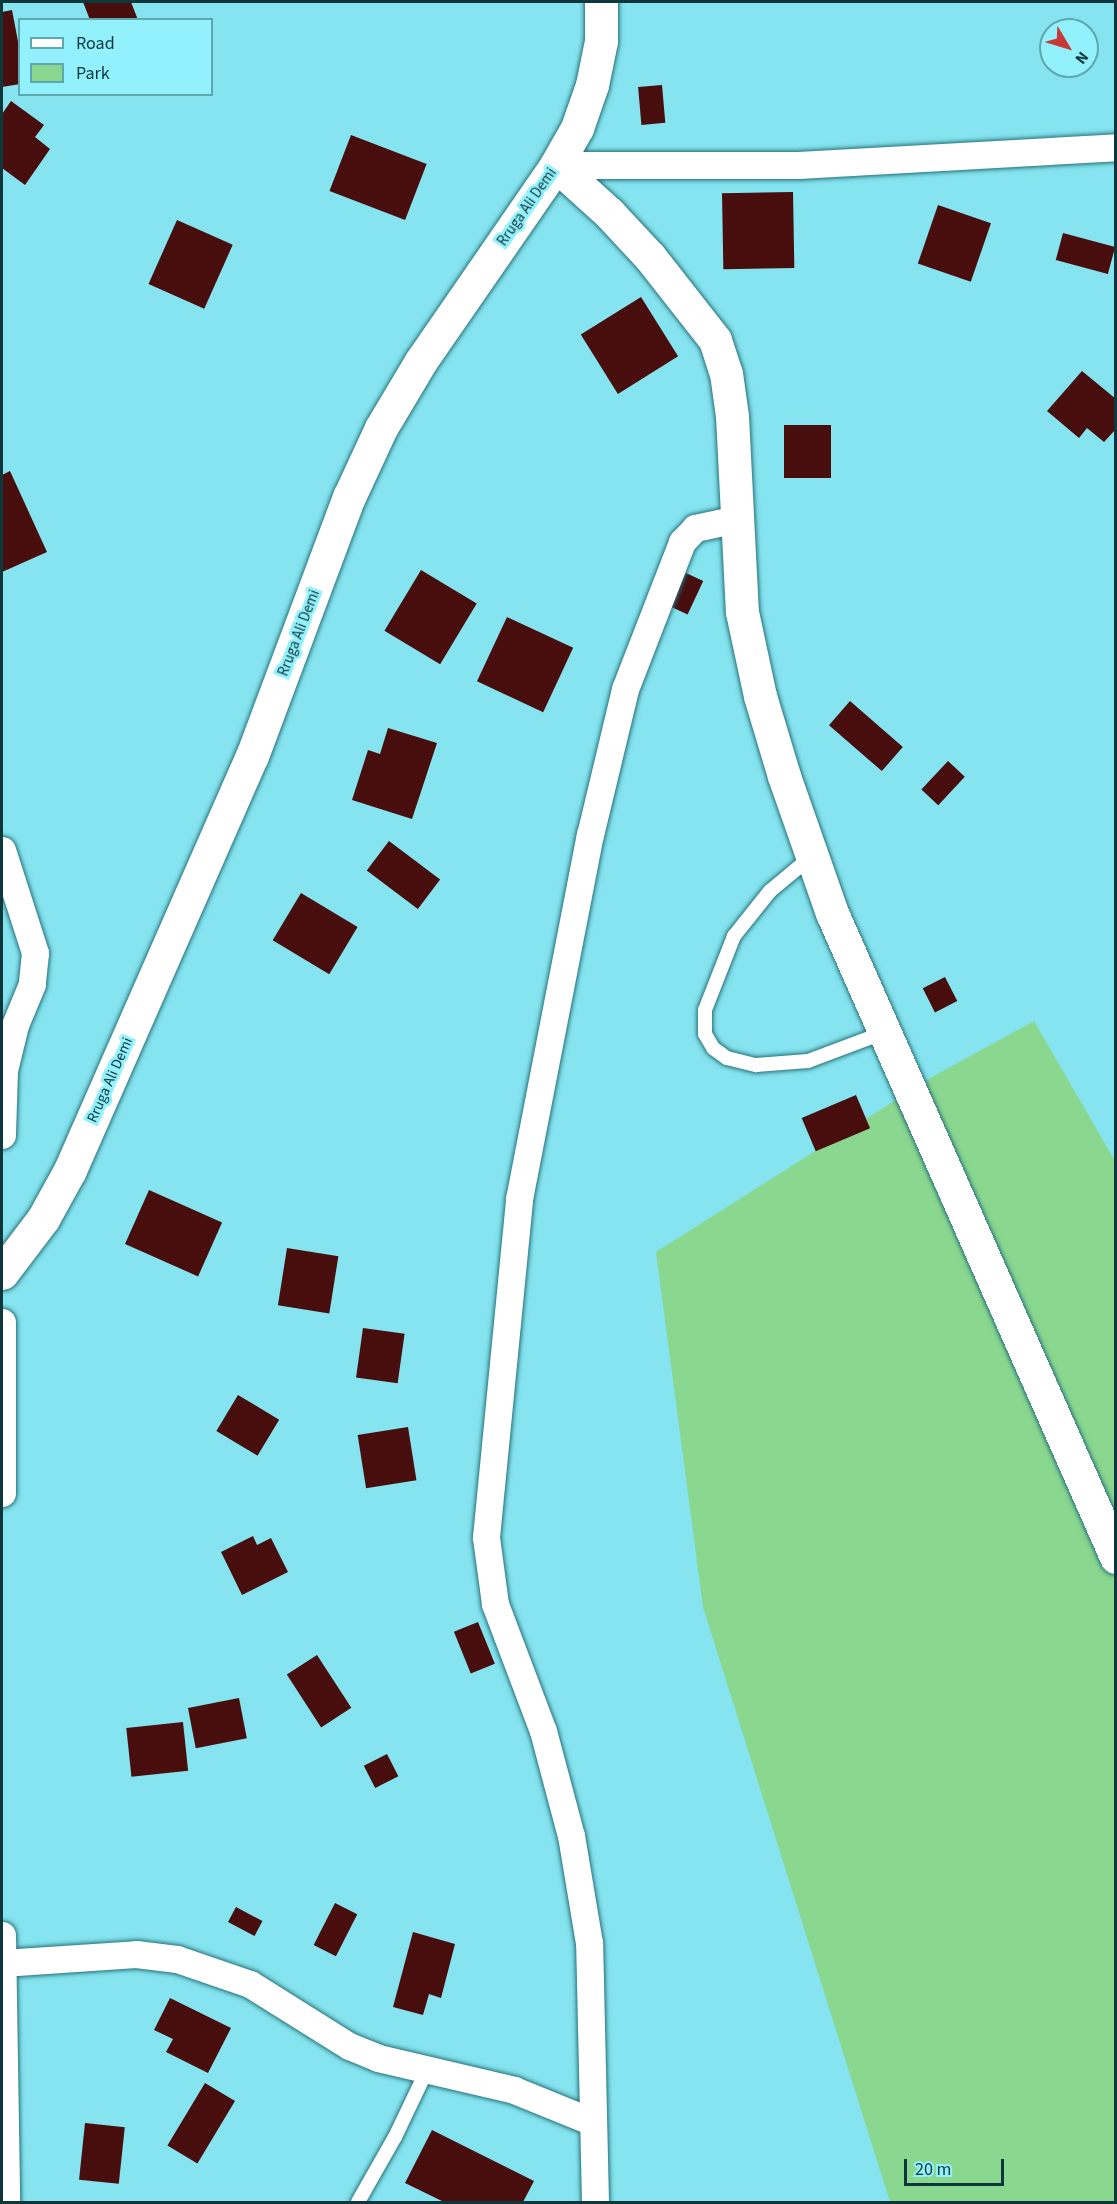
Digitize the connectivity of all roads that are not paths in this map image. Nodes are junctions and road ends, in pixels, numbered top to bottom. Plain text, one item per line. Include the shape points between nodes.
1 (602, 2) edge
2 (1116, 147) edge
3 (556, 165) junction
4 (737, 519) junction
5 (2, 850) edge
6 (812, 856) junction
7 (885, 1032) junction
8 (2, 1135) edge
9 (2, 1273) edge
10 (2, 1322) edge
11 (2, 1493) edge
12 (1116, 1557) edge
13 (2, 1935) edge
14 (2, 1963) edge
15 (427, 2070) junction
16 (593, 2122) junction
17 (6, 2202) edge
18 (358, 2202) edge
19 (595, 2202) edge

1 - 3 street, Rruga Ali Demi via 601,41 592,85 577,128
2 - 3 street via 798,165
3 - 4 street via 650,257 715,340 726,372 732,416
3 - 9 street, Rruga Ali Demi via 421,361 381,429 349,497 252,756 75,1159 43,1219
4 - 6 street via 742,612 760,696
4 - 16 street via 695,528 682,542 625,689 590,835 519,1199 486,1536 495,1604 543,1731 571,1836 589,1943
5 - 8 street via 35,953 32,984 15,1025 4,1070
6 - 7 street via 832,913
6 - 7 lane via 770,891 734,936 705,1011 705,1034 713,1048 727,1058 756,1065 808,1061
7 - 12 street
10 - 11 street
13 - 14 street
14 - 15 street via 136,1954 177,1959 250,1984 349,2046
14 - 17 street
15 - 16 street via 514,2090
15 - 18 lane
16 - 19 street

